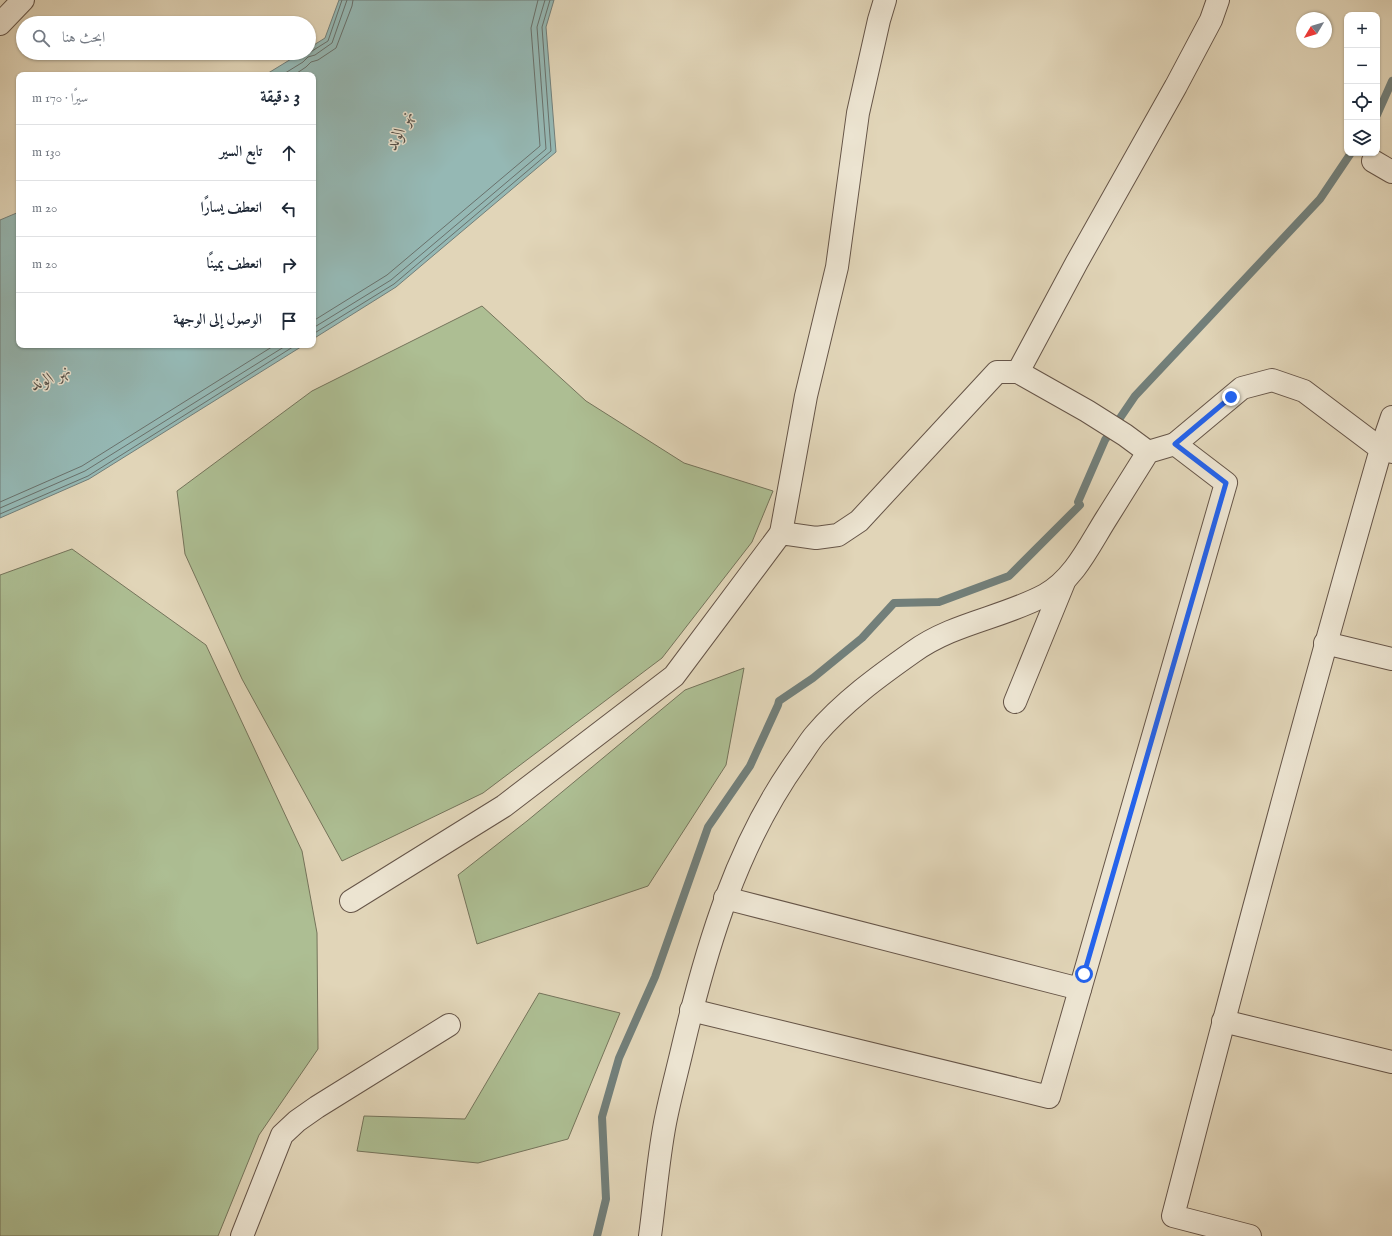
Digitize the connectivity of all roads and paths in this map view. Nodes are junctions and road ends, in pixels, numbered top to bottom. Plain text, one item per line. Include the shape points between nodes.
1 (23, 0) edge
2 (885, 0) edge
3 (1218, 0) edge
4 (0, 24) edge
5 (1372, 161) dead end
6 (1392, 172) edge
7 (1018, 372) junction
8 (1392, 417) edge
9 (1175, 444) junction
10 (1386, 450) edge
11 (1148, 452) junction
12 (781, 533) junction
13 (1064, 582) junction
14 (1325, 643) junction
15 (1392, 659) edge
16 (1015, 702) dead end
17 (725, 898) junction
18 (351, 901) dead end
19 (1080, 989) junction
20 (692, 1010) junction
21 (1223, 1021) junction
22 (449, 1025) dead end
23 (1392, 1062) edge
24 (1244, 1235) edge
25 (242, 1236) edge
26 (650, 1236) edge

1 - 4 street
2 - 12 street via 858,113 837,267 806,396
3 - 7 street via 1211,20 1190,60
5 - 6 street
7 - 11 street via 1087,411
7 - 12 street via 997,372 859,520 838,535 816,538
8 - 10 street
9 - 10 street via 1242,388 1272,380 1304,391
9 - 11 street
9 - 19 street via 1226,483
10 - 14 street
11 - 13 street
12 - 18 street via 674,676 504,806
13 - 16 street
13 - 17 street via 1026,604 962,626 915,650 840,709 816,735 783,780 758,823
14 - 15 street
14 - 21 street
17 - 19 street
17 - 20 street
19 - 20 street via 1048,1098
20 - 26 street via 665,1122
21 - 23 street
21 - 24 street via 1173,1216
22 - 25 street via 317,1107 282,1135

